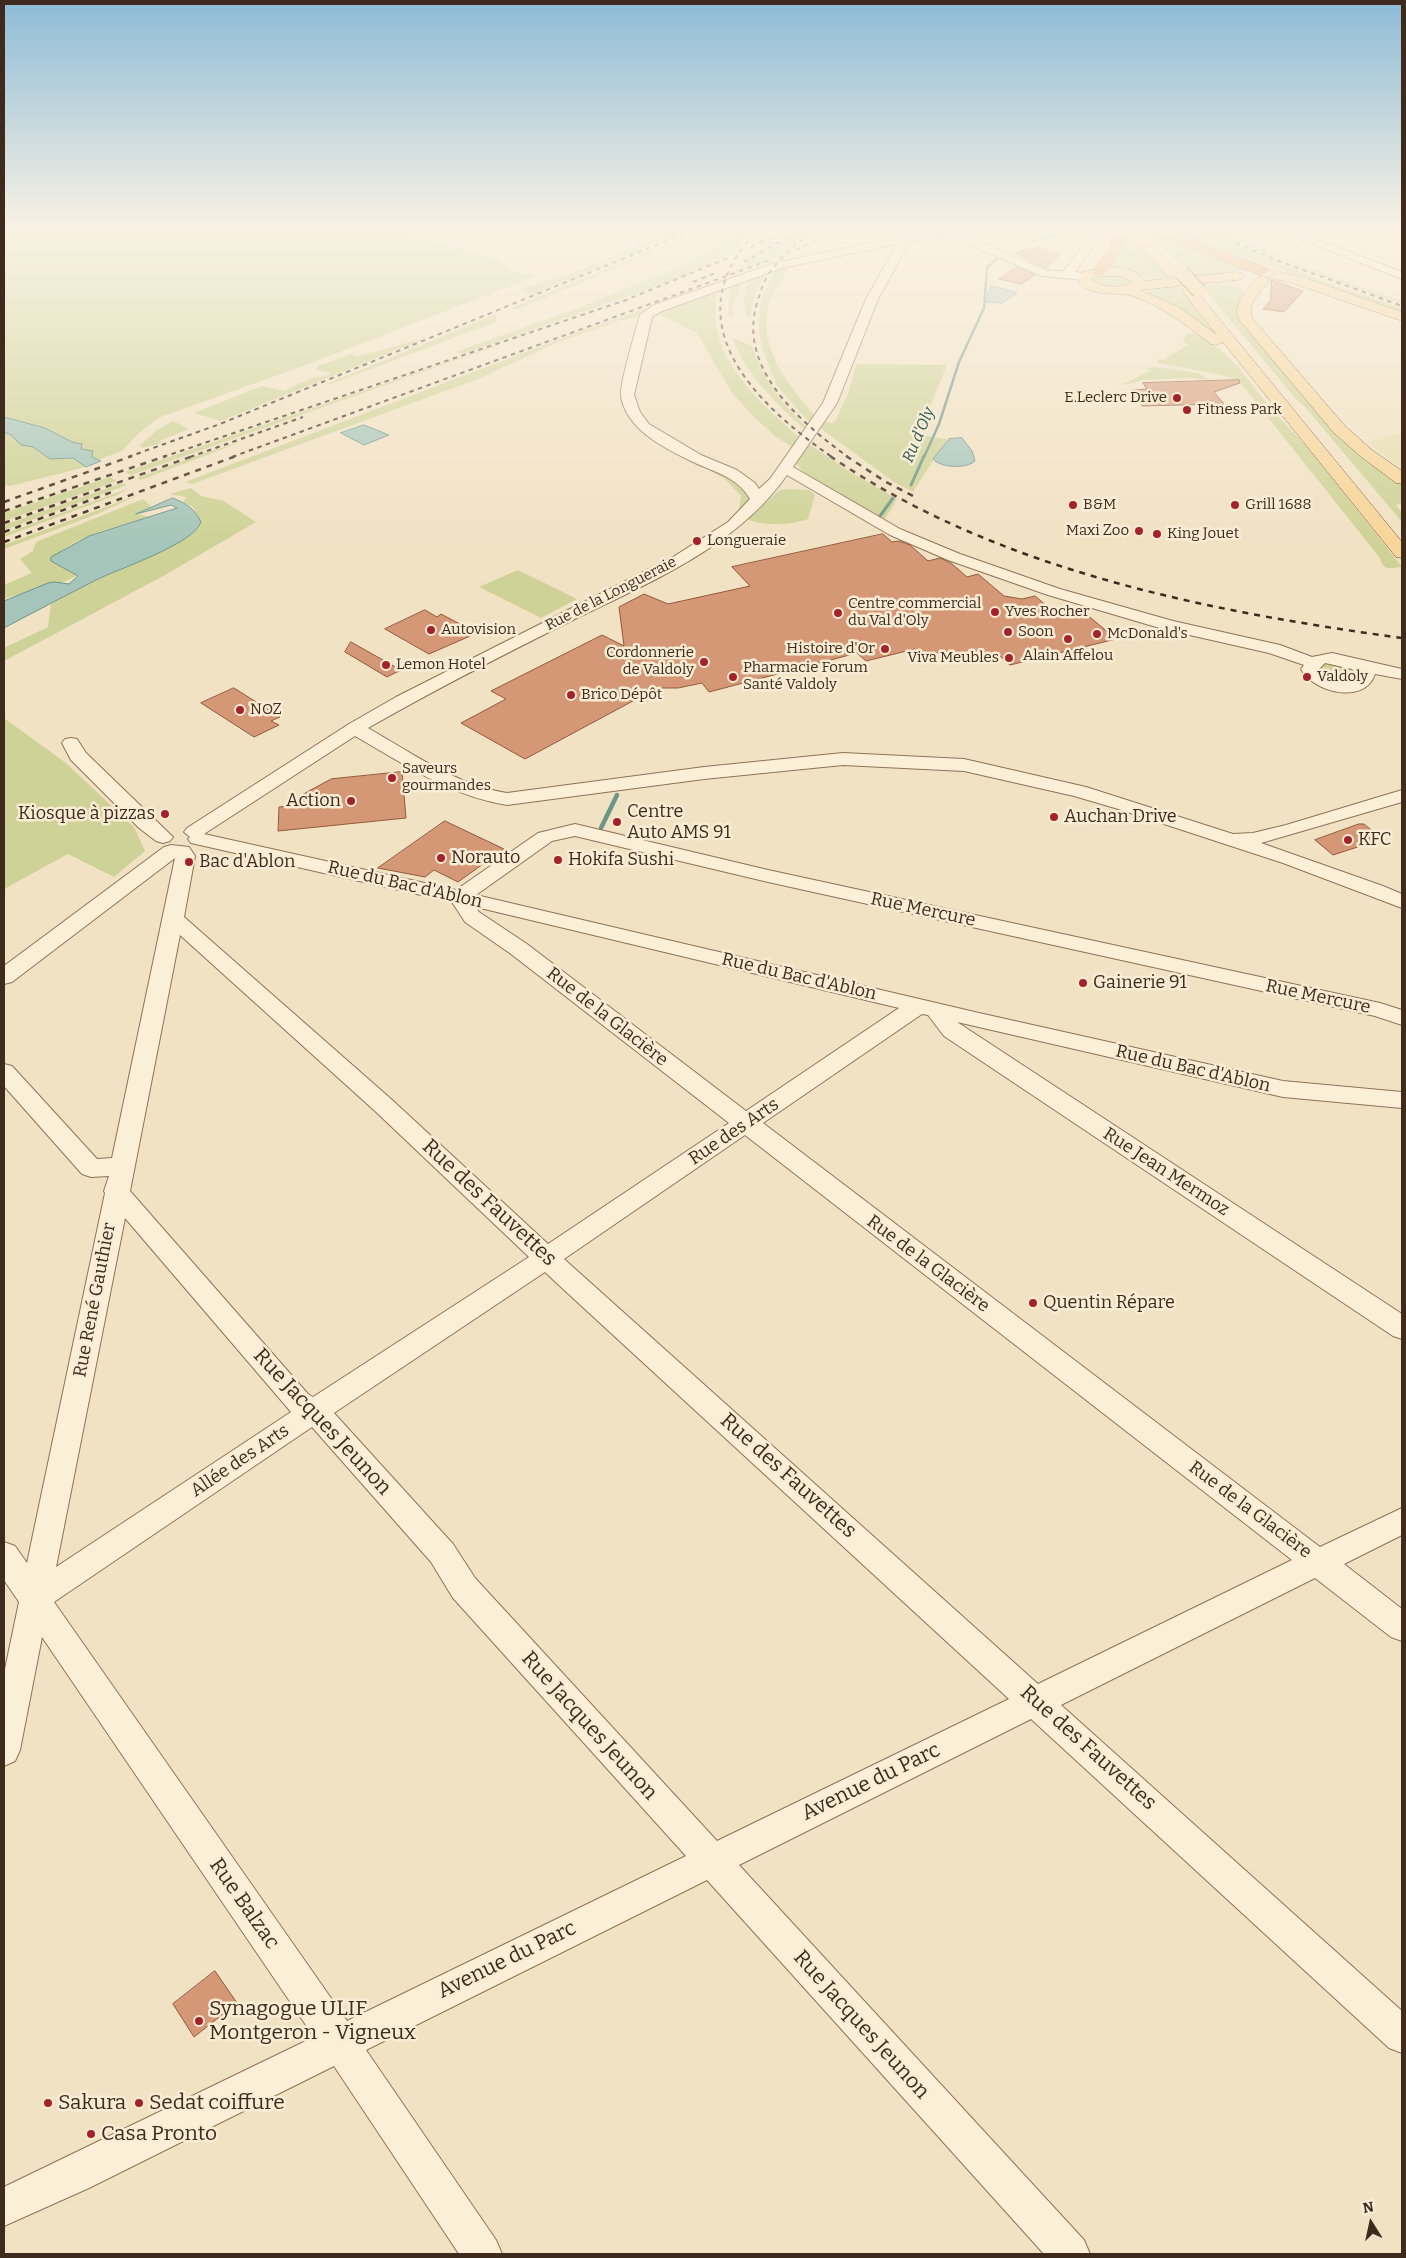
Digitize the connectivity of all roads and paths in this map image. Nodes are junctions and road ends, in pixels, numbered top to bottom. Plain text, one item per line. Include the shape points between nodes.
1 (642, 333) edge
2 (858, 333) edge
3 (1204, 333) edge
4 (1228, 333) edge
5 (1235, 333) edge
6 (1257, 333) edge
7 (1253, 371) junction
8 (786, 466) junction
9 (732, 473) junction
10 (1402, 479) edge
11 (775, 482) junction
12 (822, 490) junction
13 (758, 499) junction
14 (1402, 537) edge
15 (1402, 553) edge
16 (1313, 663) junction
17 (1361, 674) junction
18 (1402, 674) edge
19 (1402, 680) edge
20 (356, 728) junction
21 (71, 742) dead end
22 (1402, 796) edge
23 (1293, 829) junction
24 (1228, 839) junction
25 (181, 842) junction
26 (1273, 854) junction
27 (459, 897) junction
28 (1402, 902) edge
29 (492, 917) junction
30 (173, 920) junction
31 (4, 978) edge
32 (929, 1008) junction
33 (1402, 1018) edge
34 (4, 1072) edge
35 (1402, 1100) edge
36 (745, 1124) junction
37 (120, 1178) junction
38 (547, 1258) junction
39 (1402, 1328) edge
40 (314, 1412) junction
41 (1402, 1521) edge
42 (4, 1555) edge
43 (1318, 1562) junction
44 (34, 1599) junction
45 (1402, 1627) edge
46 (1036, 1701) junction
47 (4, 1750) edge
48 (711, 1861) junction
49 (1402, 2035) edge
50 (340, 2043) junction
51 (4, 2207) edge
52 (482, 2254) edge
53 (1070, 2254) edge

1 - 9 street via 627,395 633,412 644,427 696,458
2 - 8 street, Rue de la Longueraie via 830,402
3 - 7 main road
4 - 7 main road
5 - 14 main road
6 - 10 main road via 1333,423
7 - 15 main road
8 - 9 street
8 - 11 street, Rue de la Longueraie
8 - 12 street
9 - 11 street
9 - 13 street via 750,486
11 - 12 street
11 - 13 street, Rue de la Longueraie
12 - 16 street via 895,532 954,557 1054,592 1274,649
13 - 20 street, Rue de la Longueraie via 733,525 679,560 456,672
16 - 17 street via 1334,658
16 - 17 street via 1310,672 1326,684 1359,685
17 - 18 street
17 - 19 street
20 - 24 street via 463,788 491,798 507,799 704,773 843,759 964,765 1079,790
20 - 25 street, Rue de la Longueraie
21 - 25 street via 78,756 146,824
22 - 23 street
23 - 24 street via 1253,839
23 - 26 street via 1280,838
24 - 26 street
25 - 27 street, Rue du Bac d'Ablon
25 - 30 street, Rue René Gauthier via 185,856
25 - 31 street, Rue de la Longueraie
26 - 28 street
27 - 29 street, Rue du Bac d'Ablon
27 - 33 street, Rue Mercure via 545,837 575,830 768,876 1380,1010
29 - 32 street, Rue du Bac d'Ablon
29 - 36 street, Rue de la Glacière via 526,955
30 - 37 street, Rue René Gauthier
30 - 38 street, Rue des Fauvettes via 383,1105
32 - 35 street, Rue du Bac d'Ablon via 1282,1089
32 - 36 street, Rue des Arts
32 - 39 street, Rue Jean Mermoz via 952,1031
34 - 37 street via 91,1168
36 - 38 street, Rue des Arts
36 - 43 street, Rue de la Glacière
37 - 40 street, Rue Jacques Jeunon via 298,1402
37 - 44 street, Rue René Gauthier
38 - 40 street, Allée des Arts
38 - 46 street, Rue des Fauvettes
40 - 44 street, Allée des Arts
40 - 48 street, Rue Jacques Jeunon via 442,1553 464,1588
41 - 43 street, Avenue du Parc
42 - 44 street, Rue Balzac
43 - 45 street, Rue de la Glacière
43 - 46 street, Avenue du Parc
44 - 47 street, Rue René Gauthier
44 - 50 street, Rue Balzac
46 - 48 street, Avenue du Parc
46 - 49 street, Rue des Fauvettes
48 - 50 street, Avenue du Parc
48 - 53 street, Rue Jacques Jeunon
50 - 51 street, Avenue du Parc
50 - 52 street, Rue Balzac

